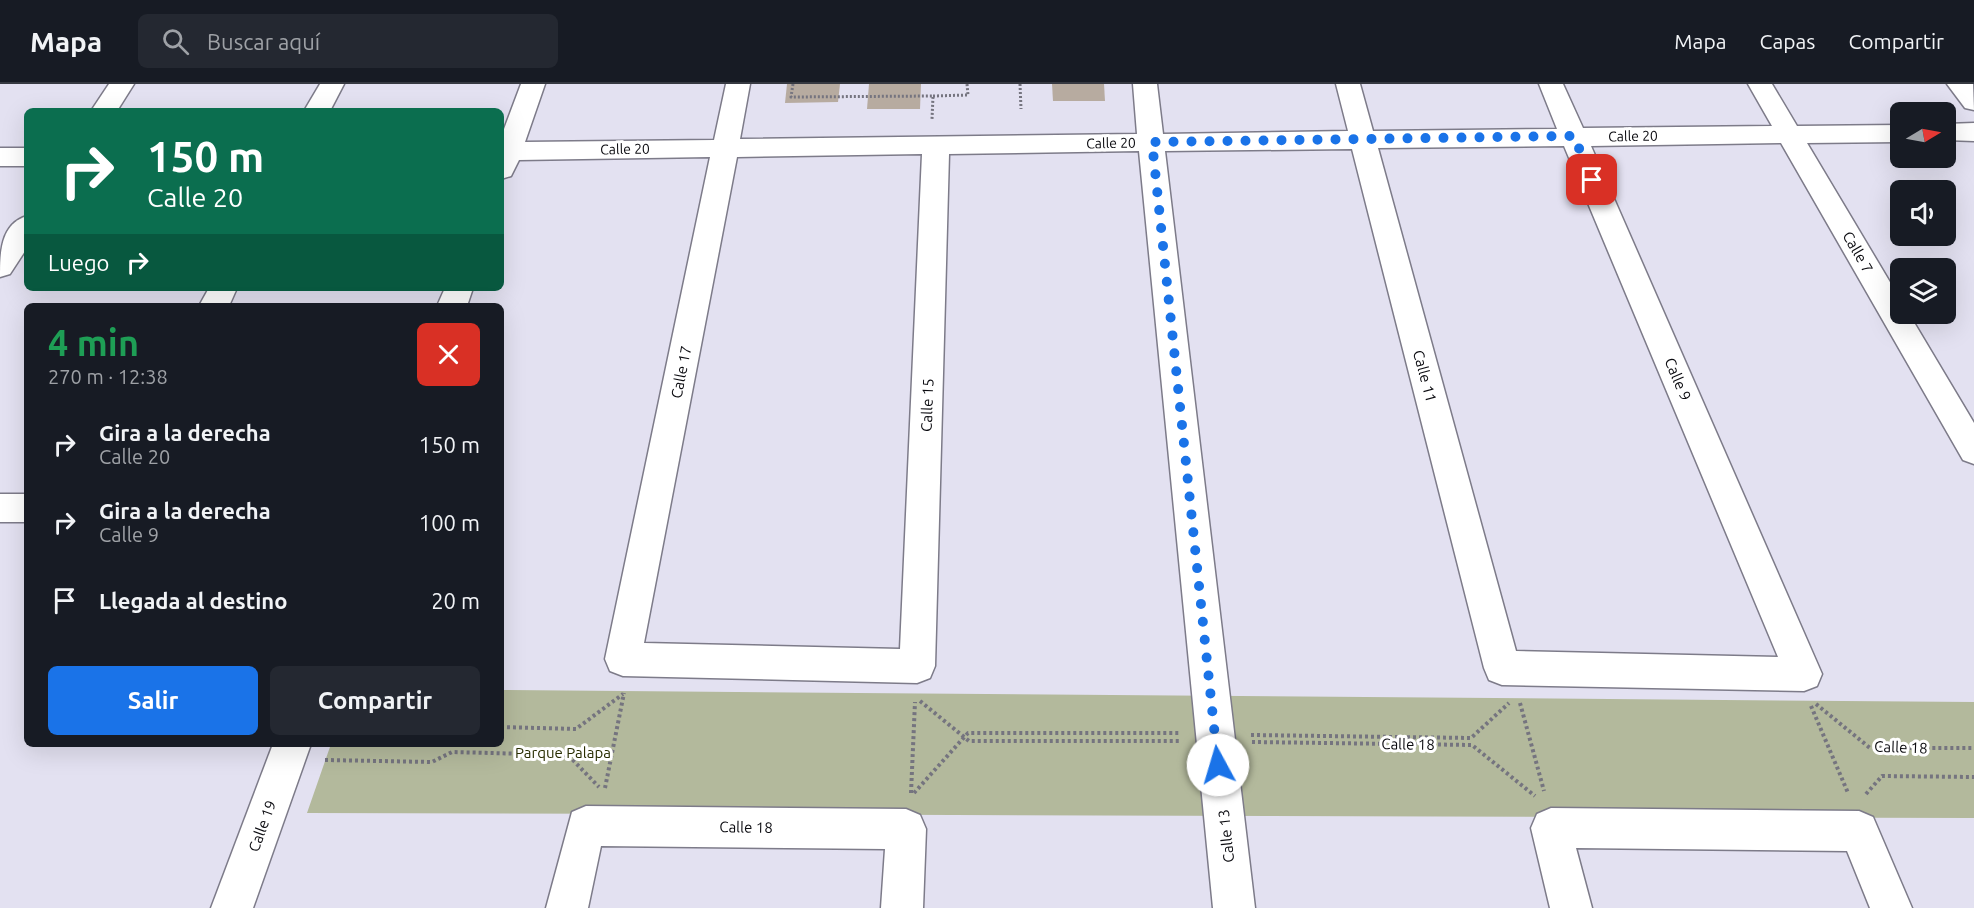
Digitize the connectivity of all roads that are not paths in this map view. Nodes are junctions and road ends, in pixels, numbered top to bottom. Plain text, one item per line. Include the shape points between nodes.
1 (122, 84) edge
2 (332, 84) edge
3 (533, 84) edge
4 (738, 84) edge
5 (1145, 84) edge
6 (1348, 84) edge
7 (1551, 84) edge
8 (1760, 84) edge
9 (1959, 84) edge
10 (1974, 102) edge
11 (106, 108) edge
12 (319, 108) edge
13 (934, 132) junction
14 (1956, 132) edge
15 (1974, 132) edge
16 (1890, 133) edge
17 (1789, 134) junction
18 (1574, 136) junction
19 (1363, 139) junction
20 (1152, 142) junction
21 (725, 148) junction
22 (0, 157) edge
23 (24, 157) edge
24 (504, 158) edge
25 (24, 231) edge
26 (0, 267) edge
27 (1974, 451) edge
28 (0, 508) edge
29 (24, 508) edge
30 (624, 676) joint
31 (1510, 681) joint
32 (305, 752) edge
33 (232, 908) edge
34 (567, 908) edge
35 (902, 908) edge
36 (1234, 908) edge
37 (1571, 908) edge
38 (1891, 908) edge

1 - 11 street
2 - 12 street
3 - 24 street
4 - 21 street, Calle 17
5 - 20 street, Calle 13
6 - 19 street, Calle 11
7 - 18 street, Calle 9
8 - 17 street, Calle 7
9 - 10 street
13 - 20 street, Calle 20
13 - 21 street, Calle 20
13 - 30 street, Calle 15 via 916,682
14 - 15 street
16 - 17 street, Calle 20
17 - 18 street, Calle 20
17 - 27 street, Calle 7
18 - 19 street, Calle 20
18 - 31 street, Calle 9 via 1806,686
19 - 20 street, Calle 20
19 - 31 street, Calle 11
20 - 36 street, Calle 13
21 - 24 street, Calle 20
21 - 30 street, Calle 17
22 - 23 street
25 - 26 street
28 - 29 street
32 - 33 street, Calle 19
34 - 35 street, Calle 18 via 595,809 908,813
37 - 38 street via 1545,808 1854,814

